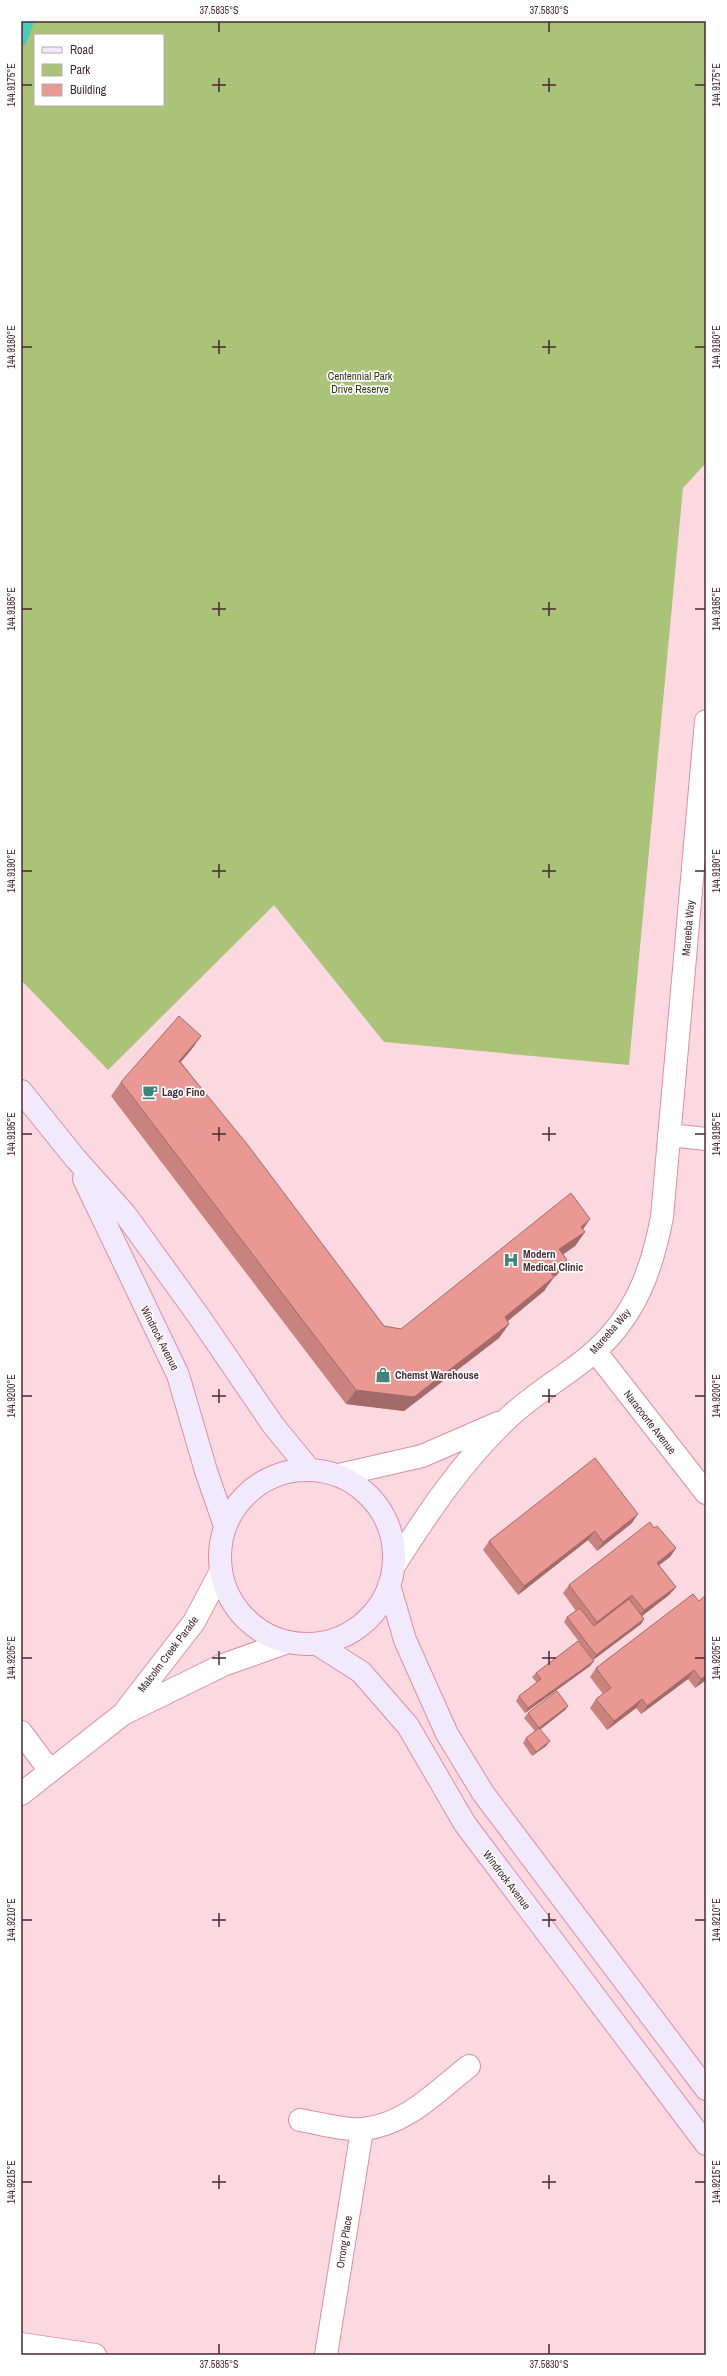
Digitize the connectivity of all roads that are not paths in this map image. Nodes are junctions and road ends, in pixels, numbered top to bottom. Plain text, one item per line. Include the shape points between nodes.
1 (706, 721) edge
2 (21, 1091) edge
3 (669, 1135) junction
4 (706, 1139) edge
5 (74, 1158) junction
6 (595, 1351) junction
7 (506, 1419) junction
8 (309, 1469) junction
9 (339, 1475) junction
10 (706, 1493) edge
11 (225, 1526) junction
12 (221, 1571) junction
13 (392, 1576) junction
14 (288, 1642) junction
15 (317, 1644) junction
16 (123, 1714) junction
17 (21, 1732) edge
18 (50, 1771) junction
19 (21, 1794) edge
20 (469, 2066) dead end
21 (706, 2089) edge
22 (300, 2120) dead end
23 (362, 2130) junction
24 (706, 2144) edge
25 (21, 2344) edge
26 (95, 2355) edge
27 (326, 2355) edge

1 - 3 street, Mareeba Way
2 - 5 street, Windrock Avenue
3 - 4 street
3 - 6 street, Mareeba Way via 662,1217 654,1257 640,1291 625,1316
5 - 8 street, Windrock Avenue via 125,1214 273,1425
5 - 11 street, Windrock Avenue via 178,1375
6 - 7 street, Mareeba Way
6 - 10 street, Naracoorte Avenue
7 - 9 street, Mareeba Way via 422,1456
7 - 13 street, Mareeba Way via 435,1501
8 - 9 street
8 - 11 street via 282,1473 258,1484 239,1503
9 - 13 street via 363,1490 382,1511 392,1537
11 - 12 street via 221,1548
12 - 14 street via 229,1595 244,1617 264,1633
12 - 16 street, Malcolm Creek Parade via 194,1622
13 - 15 street via 378,1608 362,1625 341,1638
13 - 21 street via 405,1640 447,1734 483,1793
14 - 15 street
14 - 16 street, Malcolm Creek Parade via 223,1665
15 - 24 street, Windrock Avenue via 361,1672 408,1726 465,1824
16 - 18 street, Malcolm Creek Parade
17 - 18 street
18 - 19 street, Malcolm Creek Parade
20 - 23 street via 407,2116 384,2126
22 - 23 street
23 - 27 street, Orrong Place
25 - 26 street

